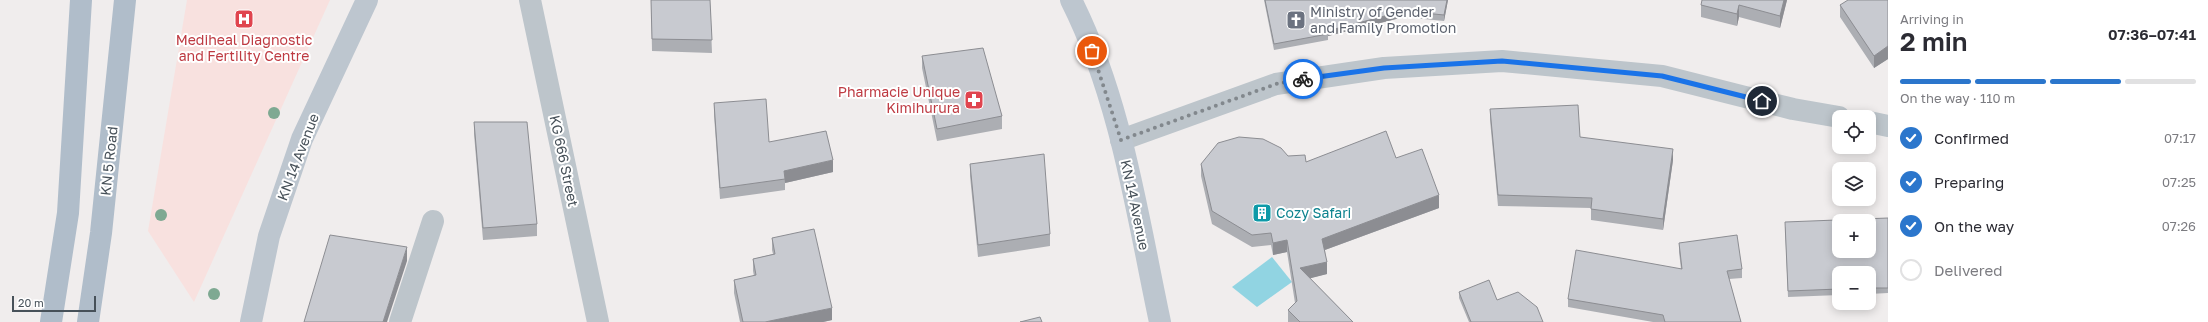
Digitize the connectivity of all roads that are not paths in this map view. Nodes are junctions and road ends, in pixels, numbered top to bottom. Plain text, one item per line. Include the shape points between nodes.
1 (81, 0) edge
2 (125, 0) edge
3 (367, 0) edge
4 (530, 0) edge
5 (1071, 0) edge
6 (1832, 116) edge
7 (1876, 123) edge
8 (1888, 126) edge
9 (1121, 140) junction
10 (433, 221) dead end
11 (51, 322) edge
12 (88, 322) edge
13 (251, 322) edge
14 (400, 322) edge
15 (598, 322) edge
16 (1160, 322) edge

1 - 11 main road via 68,213
2 - 12 main road, KN 5 Road via 101,233
3 - 13 main road, KN 14 Avenue via 302,139 269,236
4 - 15 street, KG 666 Street
5 - 9 main road, KN 14 Avenue via 1081,21
6 - 9 street via 1662,76 1502,61 1384,68 1276,84
7 - 8 street
9 - 16 main road, KN 14 Avenue
10 - 14 street

